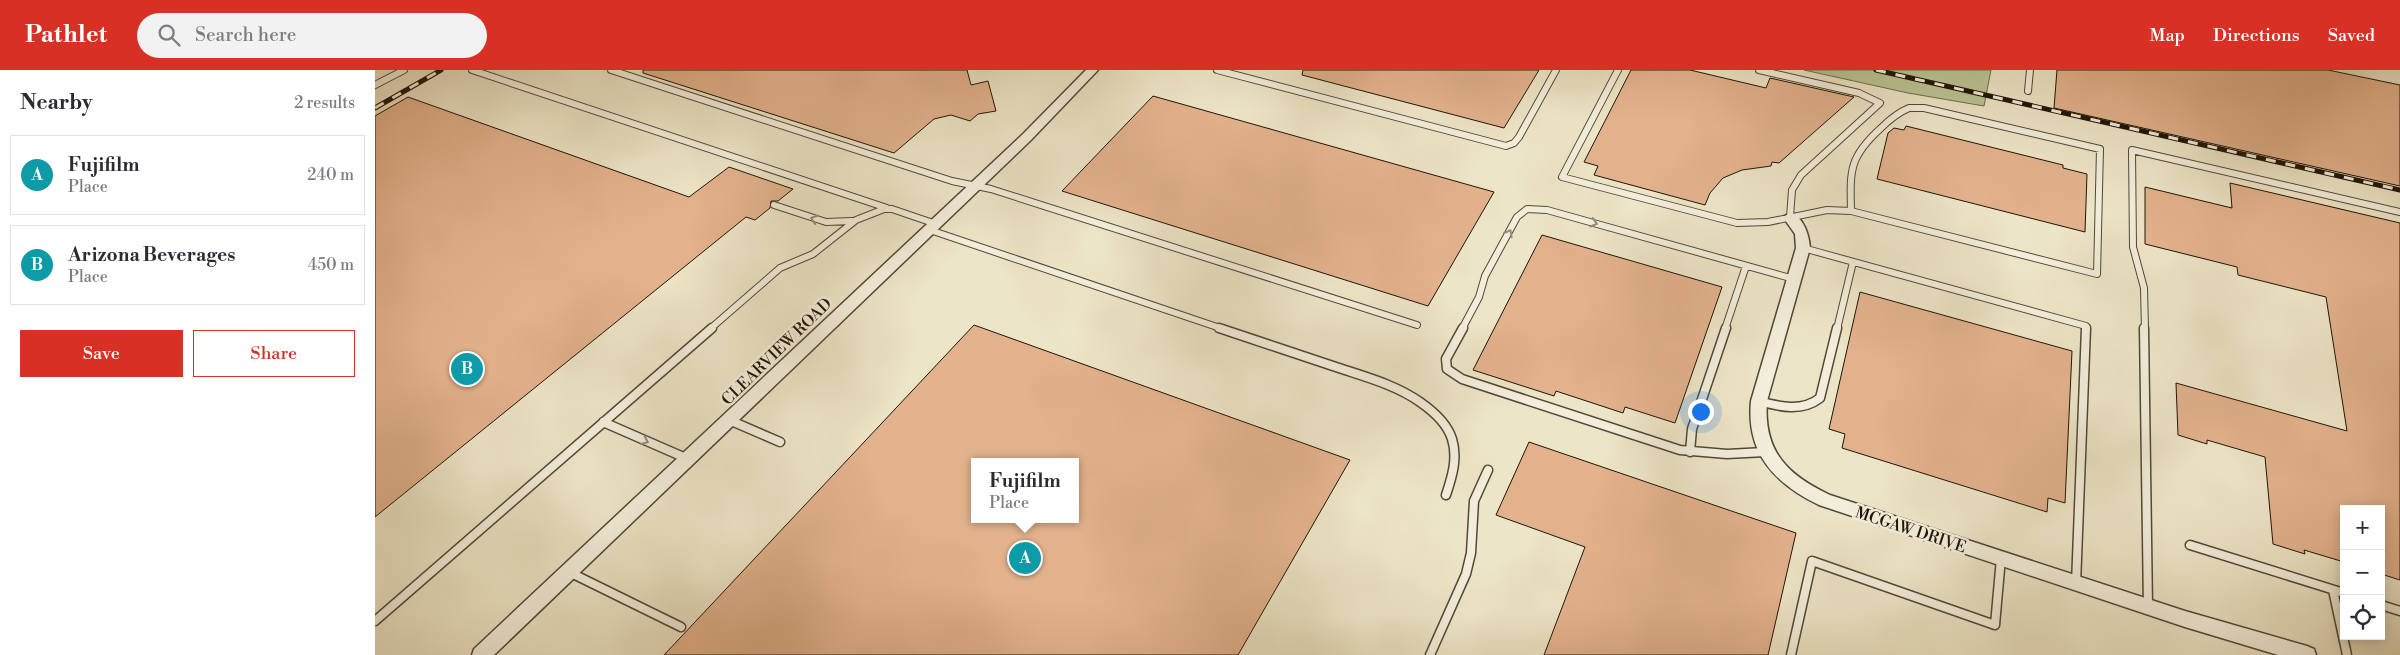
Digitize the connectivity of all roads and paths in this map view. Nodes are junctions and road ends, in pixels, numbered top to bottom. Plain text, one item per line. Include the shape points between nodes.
1 (404, 70) edge
2 (472, 70) edge
3 (611, 70) edge
4 (1092, 70) edge
5 (1217, 70) edge
6 (1556, 70) edge
7 (1618, 70) edge
8 (1759, 70) edge
9 (2030, 70) edge
10 (375, 85) edge
11 (2028, 91) dead end
12 (976, 186) junction
13 (774, 205) dead end
14 (889, 209) junction
15 (1851, 211) junction
16 (2400, 212) edge
17 (1790, 217) junction
18 (856, 220) junction
19 (933, 227) junction
20 (1803, 248) junction
21 (1853, 262) junction
22 (1746, 266) junction
23 (1794, 279) junction
24 (1417, 325) dead end
25 (1759, 401) junction
26 (729, 420) junction
27 (603, 422) junction
28 (780, 442) dead end
29 (1690, 452) junction
30 (1765, 452) junction
31 (688, 459) junction
32 (1488, 470) dead end
33 (1446, 495) dead end
34 (2190, 545) dead end
35 (2001, 558) junction
36 (569, 572) junction
37 (2076, 584) junction
38 (2333, 590) junction
39 (2340, 592) edge
40 (2385, 606) edge
41 (2148, 607) junction
42 (2400, 611) edge
43 (375, 621) edge
44 (681, 627) dead end
45 (481, 655) edge
46 (1430, 655) edge
47 (1791, 655) edge
48 (2307, 655) edge
49 (2347, 655) edge

1 - 10 lane
2 - 14 lane
3 - 12 lane via 952,181
4 - 12 street, CLEARVIEW ROAD
5 - 6 lane via 1506,146 1519,137
7 - 17 lane via 1562,177 1737,224
8 - 17 lane via 1859,94 1880,103 1801,175 1792,190
9 - 11 lane
12 - 19 street, CLEARVIEW ROAD
12 - 24 lane
18 -> 13 lane via 826,222
14 - 18 lane
14 - 19 lane
15 - 15 lane via 2097,274 2100,148 1924,108 1905,109 1863,145 1854,158 1850,176
15 - 17 lane via 1827,210
16 - 41 lane via 2132,150 2133,247 2144,288
17 - 20 street via 1802,234
18 - 27 lane via 813,254 780,268
19 - 26 street, CLEARVIEW ROAD
19 - 33 lane via 1410,394 1433,409 1451,435 1455,464
20 - 21 lane
20 - 23 street, MCGAW DRIVE
21 - 25 lane via 1820,398 1813,403 1790,408
21 - 37 lane via 2086,326
22 - 23 lane
22 - 29 lane via 1692,429
29 -> 22 lane via 1463,379 1452,373 1446,364 1448,354 1479,297 1485,276 1519,215 1532,208
23 - 25 street, MCGAW DRIVE
25 - 30 street, MCGAW DRIVE via 1757,427
26 - 28 lane
26 - 31 street, CLEARVIEW ROAD
27 -> 31 lane
27 - 43 lane
29 - 30 lane
30 - 35 street, MCGAW DRIVE via 1785,476 1814,496
31 - 36 street, CLEARVIEW ROAD
32 - 46 lane via 1474,502 1471,552 1466,574
34 - 38 lane
35 - 37 street, MCGAW DRIVE
35 - 47 lane via 1995,625 1811,561
36 - 44 lane
36 - 45 street, CLEARVIEW ROAD
37 - 41 street, MCGAW DRIVE
38 - 39 lane
38 - 49 lane
40 - 42 lane
41 - 48 street, MCGAW DRIVE

